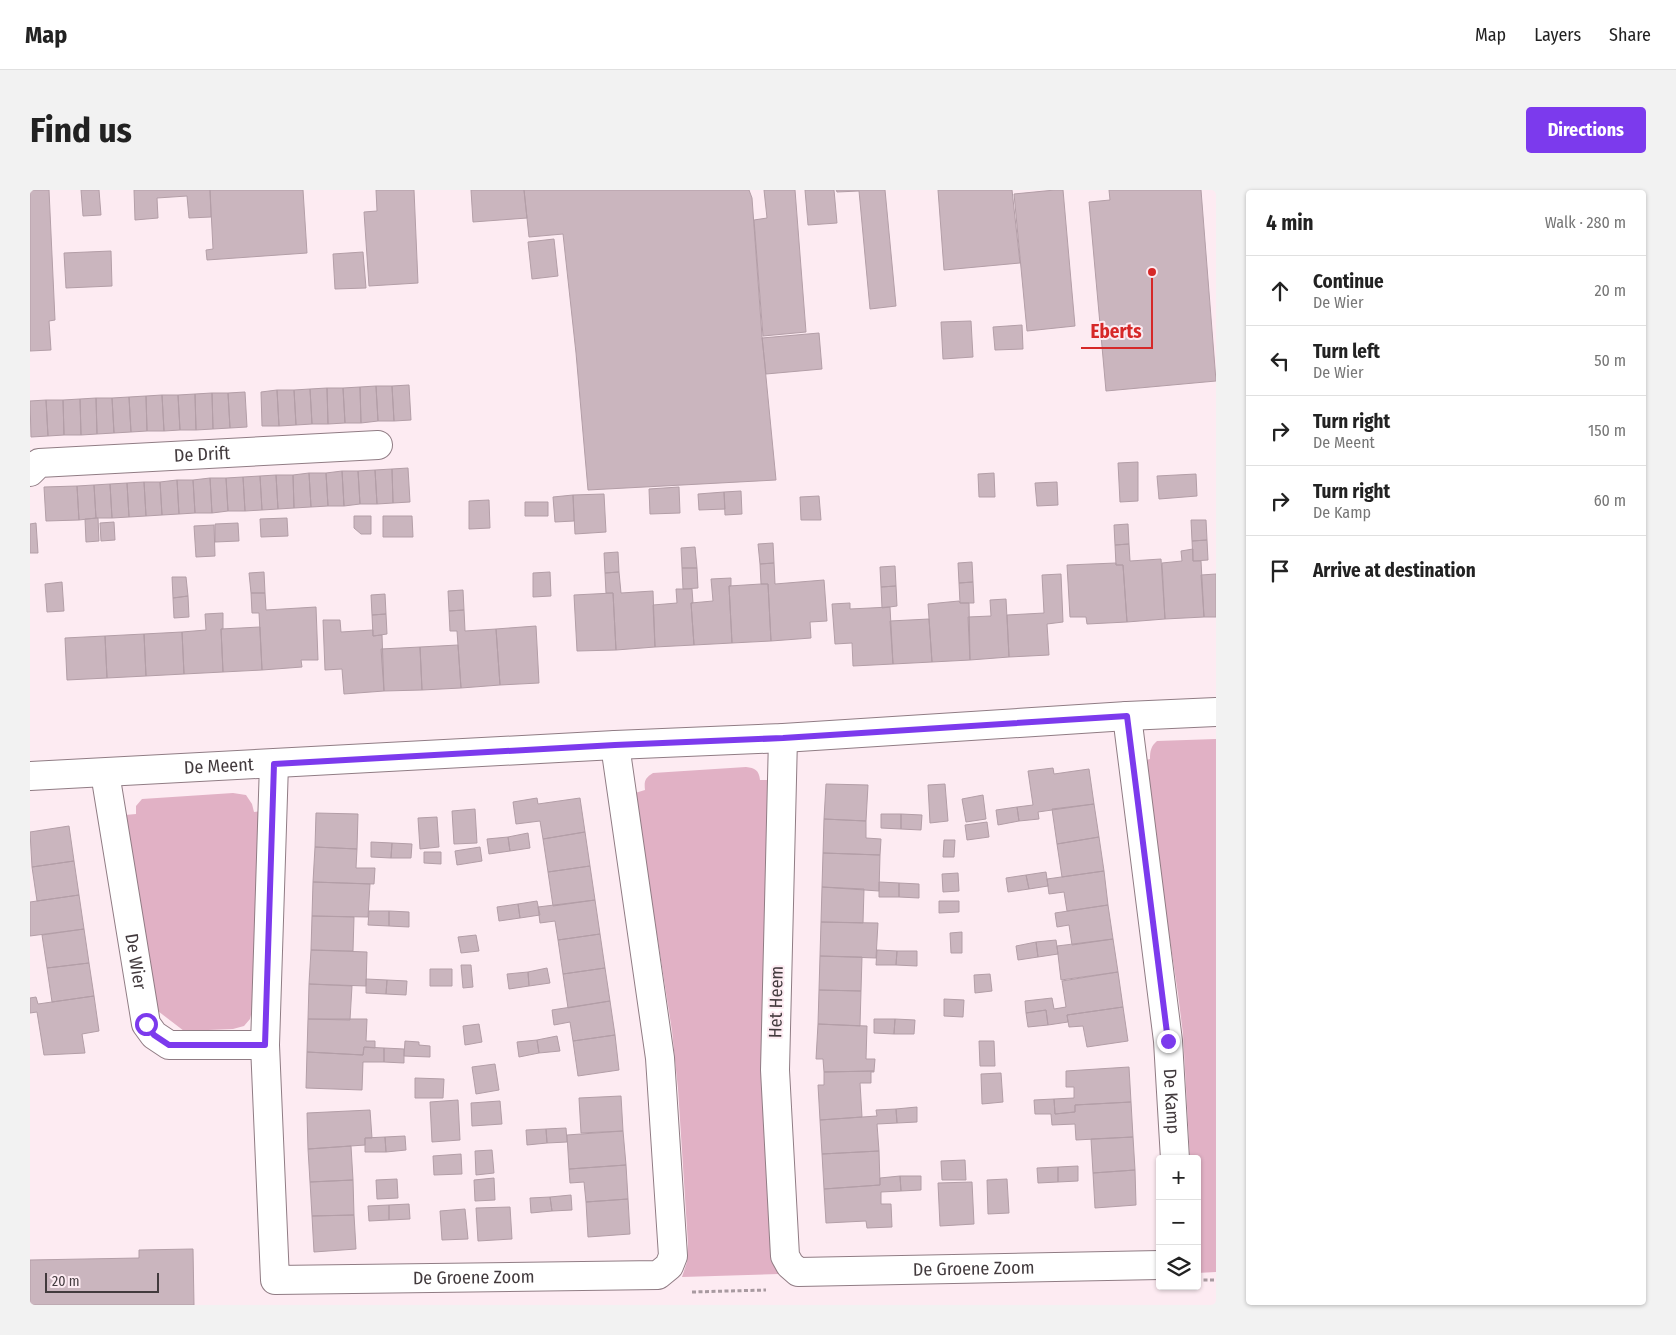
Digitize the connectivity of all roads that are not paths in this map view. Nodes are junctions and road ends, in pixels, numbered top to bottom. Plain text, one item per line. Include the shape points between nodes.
1 (378, 445) dead end
2 (30, 472) edge
3 (1216, 712) edge
4 (1127, 716) junction
5 (783, 738) junction
6 (615, 745) junction
7 (274, 764) junction
8 (105, 773) junction
9 (30, 776) edge
10 (265, 1045) junction
11 (1175, 1155) edge
12 (1156, 1265) edge
13 (794, 1268) joint

1 - 2 street, De Drift via 39,462
3 - 4 street, De Meent
4 - 5 street, De Meent
4 - 11 street, De Kamp via 1168,1041
5 - 6 street, De Meent
5 - 13 street, Het Heem via 775,1070 786,1256
6 - 7 street, De Meent
6 - 10 street, De Groene Zoom via 661,1066 672,1256 664,1271 274,1280
7 - 8 street, De Meent
7 - 10 street
8 - 9 street, De Meent
8 - 10 street, De Wier via 146,1024 154,1035 169,1045
12 - 13 street, De Groene Zoom

